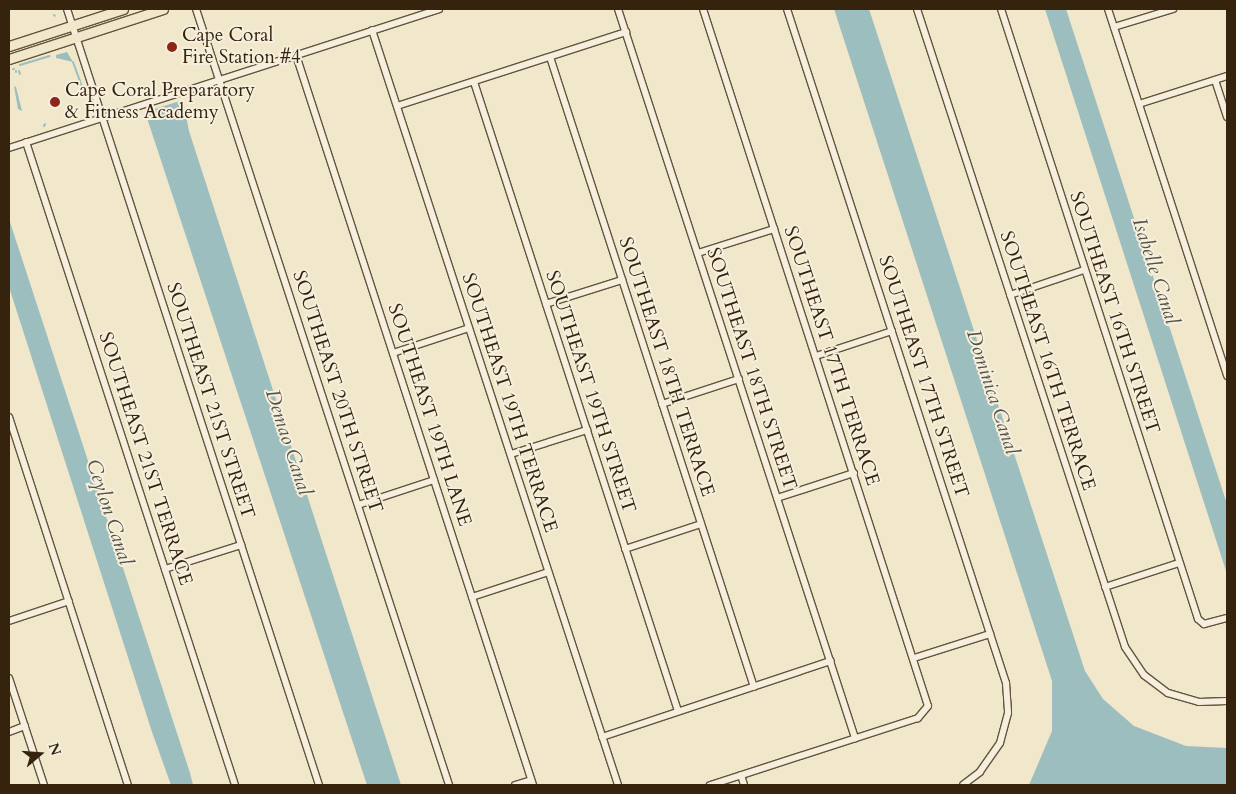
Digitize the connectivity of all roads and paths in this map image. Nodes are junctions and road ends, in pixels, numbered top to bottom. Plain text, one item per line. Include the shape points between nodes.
1 (67, 9) edge
2 (123, 9) edge
3 (163, 9) edge
4 (196, 9) edge
5 (439, 9) edge
6 (618, 9) edge
7 (703, 9) edge
8 (787, 9) edge
9 (917, 9) edge
10 (1001, 9) edge
11 (1108, 9) edge
12 (1173, 9) edge
13 (72, 25) junction
14 (1114, 27) junction
15 (372, 30) junction
16 (626, 32) junction
17 (76, 37) junction
18 (9, 46) edge
19 (296, 55) junction
20 (550, 57) junction
21 (9, 59) edge
22 (1227, 76) edge
23 (219, 80) junction
24 (1215, 80) junction
25 (474, 82) junction
26 (1139, 104) junction
27 (397, 106) junction
28 (1227, 117) edge
29 (102, 118) junction
30 (26, 142) junction
31 (9, 148) edge
32 (774, 229) junction
33 (698, 253) junction
34 (1084, 270) junction
35 (622, 280) junction
36 (1010, 295) junction
37 (546, 304) junction
38 (469, 328) junction
39 (892, 331) junction
40 (393, 353) junction
41 (816, 356) junction
42 (1227, 376) edge
43 (739, 379) junction
44 (662, 404) junction
45 (9, 418) edge
46 (587, 430) junction
47 (511, 454) junction
48 (854, 473) junction
49 (434, 480) junction
50 (777, 498) junction
51 (358, 504) junction
52 (701, 524) junction
53 (241, 546) junction
54 (625, 548) junction
55 (1179, 563) junction
56 (165, 570) junction
57 (548, 572) junction
58 (1105, 587) junction
59 (472, 597) junction
60 (68, 602) junction
61 (1227, 618) edge
62 (9, 621) edge
63 (990, 634) junction
64 (914, 658) junction
65 (831, 661) junction
66 (9, 678) edge
67 (754, 687) junction
68 (1227, 701) edge
69 (678, 711) junction
70 (25, 726) junction
71 (9, 732) edge
72 (602, 736) junction
73 (855, 738) junction
74 (741, 775) junction
75 (532, 783) edge
76 (44, 785) edge
77 (128, 785) edge
78 (235, 785) edge
79 (319, 785) edge
80 (449, 785) edge
81 (515, 785) edge
82 (618, 785) edge
83 (710, 785) edge
84 (744, 785) edge
85 (963, 785) edge

1 - 13 street, SOUTHEAST 21ST STREET
2 - 13 main road
3 - 17 main road
4 - 23 street, SOUTHEAST 20TH STREET
5 - 15 street
6 - 16 street, SOUTHEAST 18TH STREET
7 - 32 street, SOUTHEAST 17TH TERRACE
8 - 39 street, SOUTHEAST 17TH STREET
9 - 36 street, SOUTHEAST 16TH TERRACE
10 - 34 street, SOUTHEAST 16TH STREET
11 - 14 street
12 - 14 street
13 - 17 street, SOUTHEAST 21ST STREET
13 - 18 main road
14 - 26 street
15 - 19 street
15 - 27 street, SOUTHEAST 19TH TERRACE
16 - 20 street
16 - 33 street, SOUTHEAST 18TH STREET
17 - 21 main road
17 - 29 street, SOUTHEAST 21ST STREET
19 - 23 street
19 - 40 street, SOUTHEAST 19TH LANE
20 - 25 street
20 - 35 street, SOUTHEAST 18TH TERRACE
22 - 24 street
23 - 29 street
23 - 51 street, SOUTHEAST 20TH STREET
24 - 26 street
24 - 28 street
25 - 27 street
25 - 37 street, SOUTHEAST 19TH STREET
26 - 42 street
27 - 38 street, SOUTHEAST 19TH TERRACE
29 - 30 street
29 - 53 street, SOUTHEAST 21ST STREET
30 - 31 street
30 - 56 street, SOUTHEAST 21ST TERRACE
32 - 33 street
32 - 41 street, SOUTHEAST 17TH TERRACE
33 - 43 street, SOUTHEAST 18TH STREET
34 - 36 street
34 - 55 street, SOUTHEAST 16TH STREET
35 - 37 street
35 - 44 street, SOUTHEAST 18TH TERRACE
36 - 58 street, SOUTHEAST 16TH TERRACE
37 - 46 street, SOUTHEAST 19TH STREET
38 - 40 street
38 - 47 street, SOUTHEAST 19TH TERRACE
39 - 41 street
39 - 63 street, SOUTHEAST 17TH STREET
40 - 49 street, SOUTHEAST 19TH LANE
41 - 48 street, SOUTHEAST 17TH TERRACE
43 - 44 street
43 - 50 street, SOUTHEAST 18TH STREET
44 - 52 street, SOUTHEAST 18TH TERRACE
45 - 60 street
46 - 47 street
46 - 54 street, SOUTHEAST 19TH STREET
47 - 57 street, SOUTHEAST 19TH TERRACE
48 - 50 street
48 - 64 street, SOUTHEAST 17TH TERRACE
49 - 51 street
49 - 59 street, SOUTHEAST 19TH LANE
50 - 65 street, SOUTHEAST 18TH STREET
51 - 80 street, SOUTHEAST 20TH STREET
52 - 54 street
52 - 67 street, SOUTHEAST 18TH TERRACE
53 - 56 street
53 - 79 street, SOUTHEAST 21ST STREET
54 - 69 street, SOUTHEAST 19TH STREET
55 - 58 street
55 - 61 street, SOUTHEAST 16TH STREET via 1204,624
56 - 78 street, SOUTHEAST 21ST TERRACE
57 - 59 street
57 - 72 street, SOUTHEAST 19TH TERRACE
58 - 68 street, SOUTHEAST 16TH TERRACE via 1135,664 1154,684 1182,699
59 - 75 street, SOUTHEAST 19TH LANE
60 - 62 street
60 - 77 street
63 - 64 street
63 - 85 street, SOUTHEAST 17TH STREET via 1009,705 1005,729 993,756
64 - 73 street, SOUTHEAST 17TH TERRACE via 928,702 925,713
65 - 67 street
65 - 73 street, SOUTHEAST 18TH STREET
66 - 70 street
67 - 69 street
69 - 72 street
70 - 71 street
70 - 76 street
72 - 82 street, SOUTHEAST 19TH TERRACE
73 - 74 street
74 - 83 street
74 - 84 street
75 - 81 street

